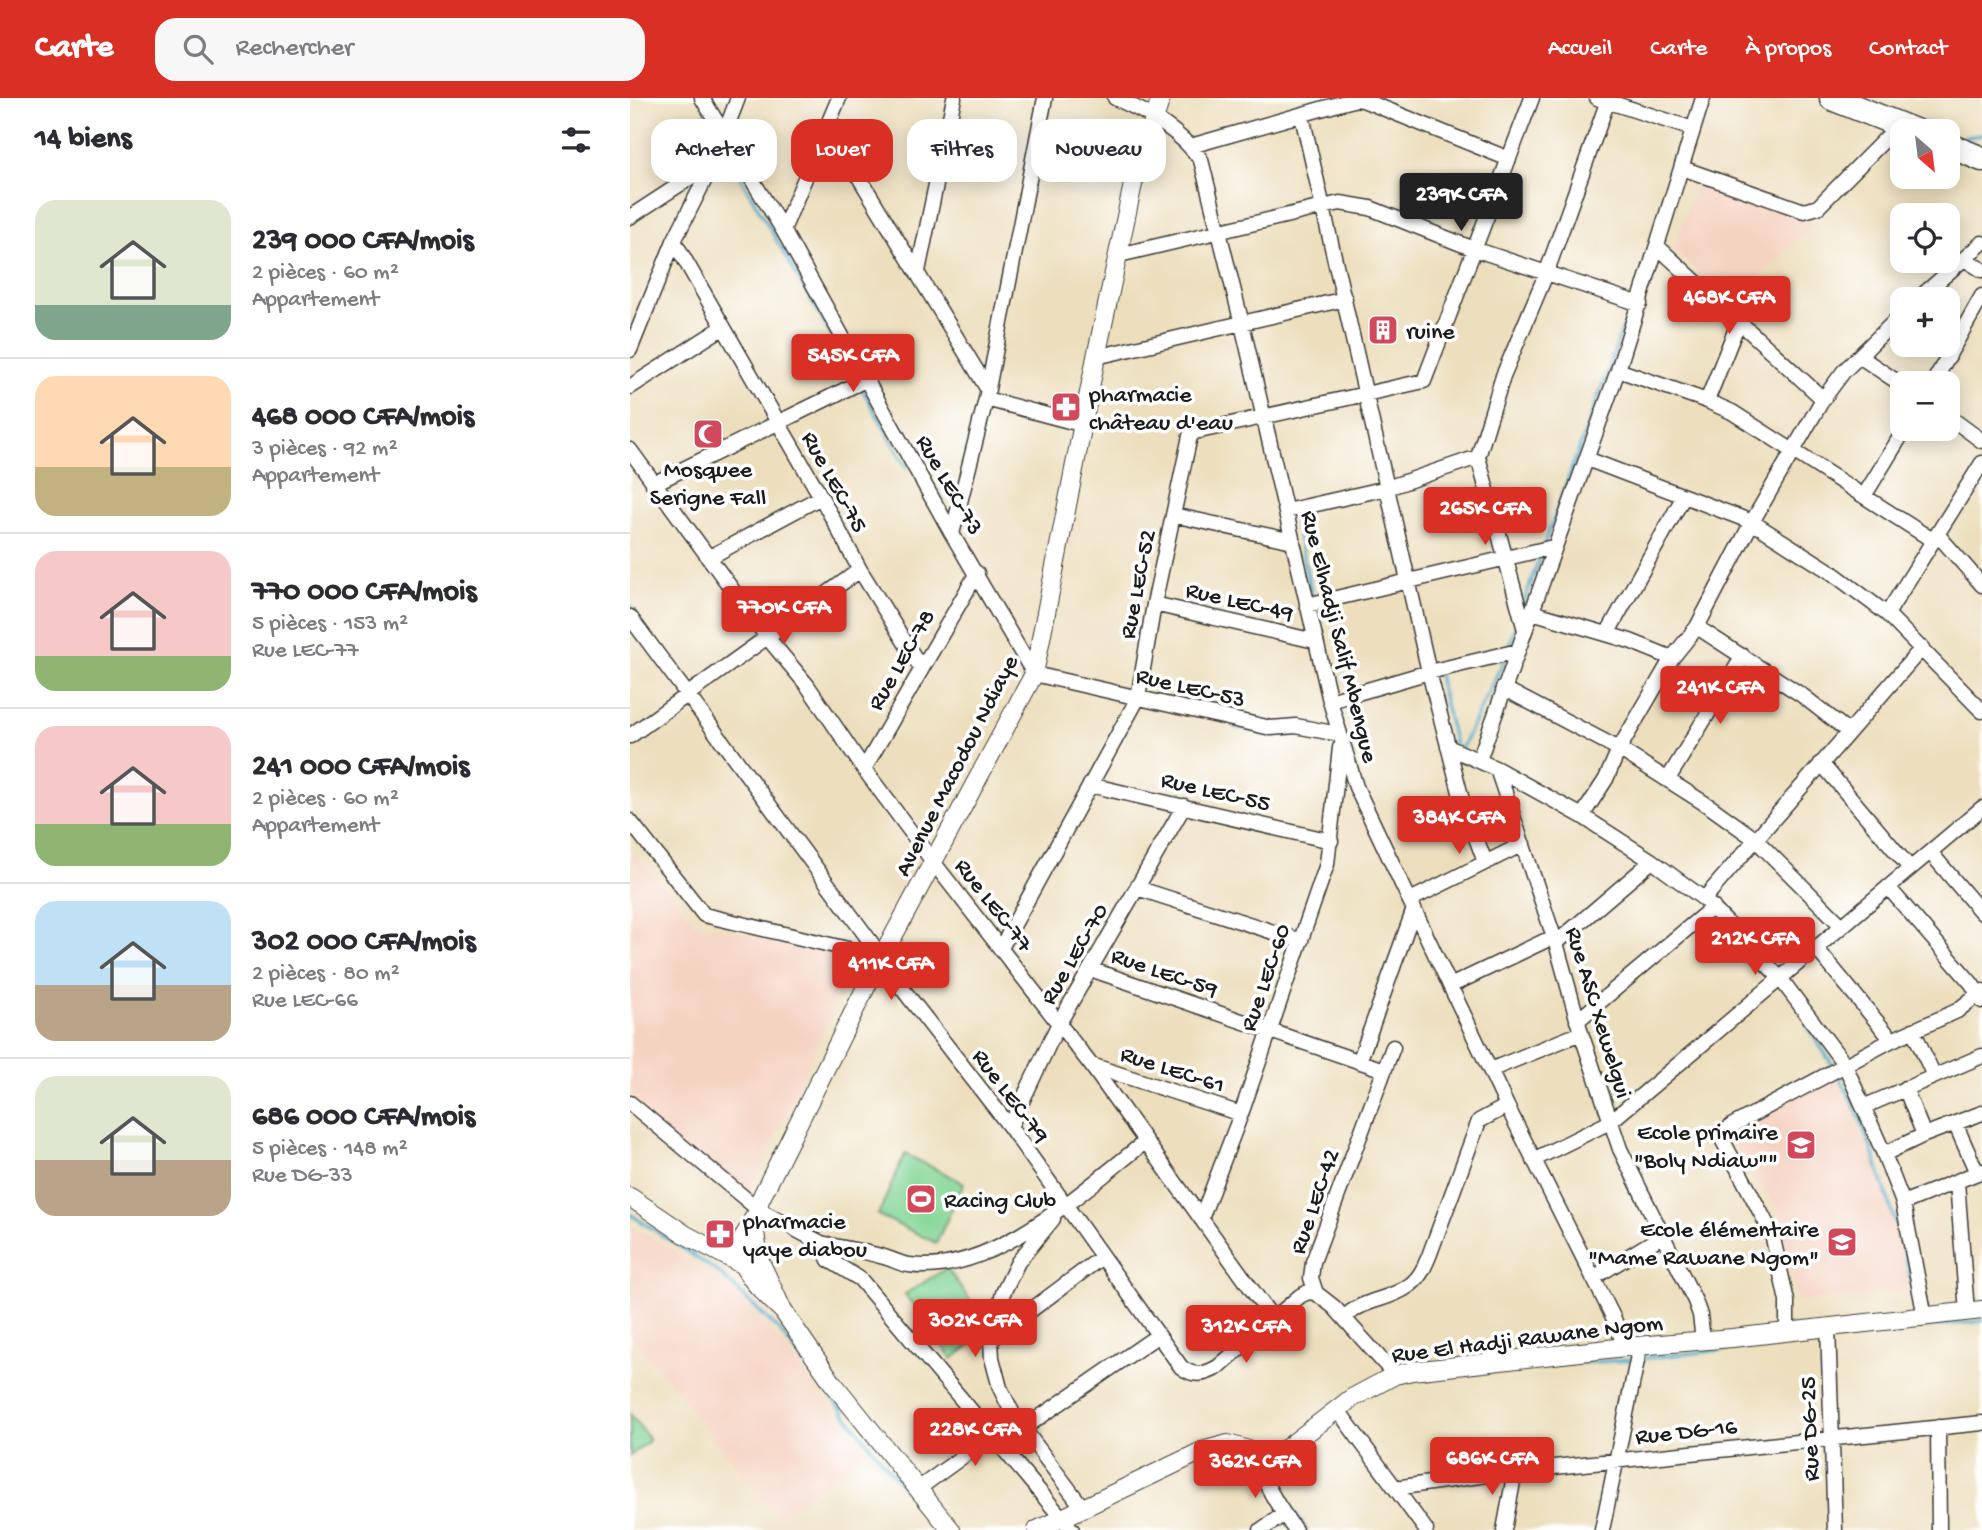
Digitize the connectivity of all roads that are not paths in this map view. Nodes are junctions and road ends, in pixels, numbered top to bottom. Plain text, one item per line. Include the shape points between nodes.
1 (702, 98) edge
2 (738, 98) edge
3 (839, 98) edge
4 (954, 98) edge
5 (1045, 98) edge
6 (1115, 98) edge
7 (1161, 98) edge
8 (1532, 98) edge
9 (1703, 98) edge
10 (1832, 98) edge
11 (1602, 100) edge
12 (1154, 116) junction
13 (1302, 116) junction
14 (714, 119) edge
15 (730, 119) edge
16 (831, 119) edge
17 (1890, 121) edge
18 (1693, 129) junction
19 (1890, 143) edge
20 (1191, 146) junction
21 (1960, 150) edge
22 (1509, 159) junction
23 (1982, 159) edge
24 (1682, 168) junction
25 (684, 182) edge
26 (704, 182) edge
27 (753, 182) edge
28 (804, 182) edge
29 (863, 182) edge
30 (1324, 207) junction
31 (630, 217) edge
32 (783, 230) junction
33 (1220, 230) junction
34 (674, 241) junction
35 (1982, 243) edge
36 (1658, 247) junction
37 (1474, 249) junction
38 (1119, 255) junction
39 (1964, 259) junction
40 (1982, 270) edge
41 (918, 271) junction
42 (1546, 274) junction
43 (1932, 287) edge
44 (1982, 296) edge
45 (1345, 299) junction
46 (1640, 304) junction
47 (1739, 321) junction
48 (1242, 324) junction
49 (1890, 326) edge
50 (722, 328) junction
51 (1960, 336) edge
52 (630, 350) edge
53 (1859, 356) junction
54 (1096, 357) junction
55 (1618, 369) junction
56 (1890, 377) edge
57 (865, 380) junction
58 (630, 387) edge
59 (987, 394) junction
60 (1366, 395) junction
61 (1824, 399) junction
62 (1707, 401) junction
63 (1263, 419) junction
64 (778, 423) junction
65 (1960, 424) edge
66 (1084, 425) junction
67 (1982, 440) edge
68 (1898, 441) edge
69 (630, 450) edge
70 (1794, 450) junction
71 (1478, 457) junction
72 (1587, 459) junction
73 (1982, 463) edge
74 (653, 484) junction
75 (1387, 488) junction
76 (1684, 496) junction
77 (1864, 496) junction
78 (821, 497) junction
79 (1286, 511) junction
80 (1173, 515) junction
81 (1752, 523) junction
82 (952, 534) junction
83 (1936, 538) junction
84 (1293, 541) junction
85 (1553, 547) junction
86 (708, 558) junction
87 (1506, 558) junction
88 (860, 570) junction
89 (977, 573) junction
90 (1408, 581) junction
91 (1982, 585) edge
92 (1154, 604) junction
93 (1307, 605) junction
94 (1532, 612) junction
95 (1887, 614) junction
96 (630, 617) edge
97 (1697, 627) junction
98 (1525, 630) junction
99 (1607, 634) junction
100 (766, 637) junction
101 (1315, 641) junction
102 (1922, 648) junction
103 (1518, 651) junction
104 (1743, 656) junction
105 (1672, 658) junction
106 (921, 668) junction
107 (1429, 672) junction
108 (1034, 674) junction
109 (1503, 688) junction
110 (687, 694) junction
111 (1138, 698) junction
112 (1330, 701) junction
113 (1981, 707) edge
114 (1849, 732) junction
115 (630, 736) edge
116 (1340, 738) junction
117 (1448, 747) junction
118 (1619, 749) junction
119 (1479, 760) junction
120 (1821, 763) junction
121 (864, 769) junction
122 (1497, 769) junction
123 (1668, 779) junction
124 (1090, 785) junction
125 (1184, 806) junction
126 (1977, 813) edge
127 (1582, 816) junction
128 (630, 821) edge
129 (1982, 830) edge
130 (1755, 839) junction
131 (1331, 841) junction
132 (1524, 844) junction
133 (1930, 852) junction
134 (1652, 861) junction
135 (1485, 862) junction
136 (934, 863) junction
137 (1910, 869) junction
138 (1888, 887) junction
139 (1137, 888) junction
140 (1709, 903) junction
141 (1412, 905) junction
142 (1982, 913) edge
143 (1842, 926) junction
144 (1554, 940) junction
145 (1301, 941) junction
146 (1001, 948) junction
147 (1816, 948) junction
148 (876, 953) junction
149 (1090, 969) junction
150 (1780, 978) junction
151 (1452, 985) junction
152 (1981, 995) edge
153 (1058, 1025) junction
154 (1579, 1027) junction
155 (1913, 1030) junction
156 (1269, 1031) junction
157 (1892, 1040) junction
158 (1393, 1047) dead end
159 (1982, 1056) edge
160 (1359, 1062) junction
161 (1091, 1065) junction
162 (1845, 1065) junction
163 (1384, 1070) junction
164 (1490, 1070) junction
165 (1934, 1076) junction
166 (1905, 1088) junction
167 (630, 1103) edge
168 (1507, 1106) junction
169 (1863, 1107) junction
170 (1982, 1113) edge
171 (1241, 1114) junction
172 (1610, 1122) junction
173 (1955, 1123) junction
174 (1010, 1128) junction
175 (1924, 1135) junction
176 (1145, 1142) junction
177 (1884, 1154) junction
178 (1533, 1160) junction
179 (1980, 1172) edge
180 (1956, 1182) junction
181 (630, 1197) edge
182 (1903, 1203) junction
183 (1065, 1205) junction
184 (756, 1215) junction
185 (1201, 1219) junction
186 (1662, 1236) junction
187 (821, 1244) junction
188 (757, 1254) junction
189 (739, 1256) junction
190 (1102, 1257) junction
191 (1593, 1278) junction
192 (1316, 1293) junction
193 (783, 1311) junction
194 (1975, 1311) edge
195 (1925, 1317) junction
196 (1344, 1318) junction
197 (1273, 1319) junction
198 (1828, 1326) junction
199 (1787, 1331) junction
200 (1157, 1336) junction
201 (991, 1340) junction
202 (1703, 1340) junction
203 (1633, 1346) junction
204 (1181, 1367) joint
205 (1395, 1375) junction
206 (1337, 1409) junction
207 (1982, 1423) edge
208 (1024, 1427) junction
209 (1938, 1427) junction
210 (992, 1435) junction
211 (1831, 1437) junction
212 (1255, 1452) junction
213 (1616, 1460) junction
214 (1514, 1471) junction
215 (1395, 1488) junction
216 (918, 1489) junction
217 (1083, 1508) junction
218 (1284, 1514) junction
219 (1067, 1524) edge
220 (951, 1530) edge
221 (1037, 1530) edge
222 (1261, 1530) edge
223 (1296, 1530) edge
224 (1426, 1530) edge
225 (1504, 1530) edge
226 (1602, 1530) edge
227 (1835, 1530) edge
228 (1939, 1530) edge

1 - 14 street, Rue LEC-73
2 - 15 street
3 - 16 street
4 - 41 street
5 - 59 street
6 - 12 street, Rue Elhadji Salif Mbengue
7 - 12 street, Avenue Macodou Ndiaye
8 - 22 street
9 - 18 street
10 - 17 highway
11 - 18 street
11 - 42 street
12 - 20 street, Rue Elhadji Salif Mbengue
12 - 38 street, Avenue Macodou Ndiaye via 1133,184
13 - 20 street
13 - 22 street via 1363,100
13 - 30 street
18 - 24 street
19 - 24 street via 1810,211
20 - 33 street, Rue Elhadji Salif Mbengue via 1206,174
21 - 23 highway
22 - 37 street
24 - 36 street
25 - 31 street
26 - 34 street
27 - 32 street, Rue LEC-73
28 - 32 street
29 - 41 street
30 - 33 street
30 - 37 street via 1339,203 1370,208
30 - 45 street
32 - 57 street, Rue LEC-73
33 - 38 street
33 - 48 street, Rue Elhadji Salif Mbengue
34 - 50 street, Rue LEC-75
34 - 52 street
35 - 39 street
36 - 46 street
36 - 47 street
37 - 42 street
37 - 60 street, Rue LEC-52 via 1424,381
38 - 54 street, Avenue Macodou Ndiaye
39 - 40 street
39 - 43 street
41 - 59 street
42 - 46 street
42 - 71 street via 1503,376
44 - 51 street
45 - 48 street
45 - 60 street
46 - 55 street
47 - 61 street
47 - 62 street
48 - 54 street
48 - 63 street, Rue Elhadji Salif Mbengue
49 - 53 street
50 - 58 street
50 - 64 street, Rue LEC-75
53 - 56 street
53 - 61 street
54 - 66 street, Avenue Macodou Ndiaye
55 - 62 street
55 - 72 street
57 - 64 street
57 - 82 street, Rue LEC-73
59 - 66 street
59 - 82 street
60 - 63 street, Rue LEC-52
60 - 75 street
61 - 70 street
62 - 70 street
63 - 79 street, Rue Elhadji Salif Mbengue
63 - 80 street, Rue LEC-52 via 1190,436
64 - 74 street
64 - 78 street, Rue LEC-75
65 - 67 street
66 - 108 street, Avenue Macodou Ndiaye
68 - 77 street
69 - 74 street, Rue LEC-77
70 - 77 street
70 - 81 street
71 - 75 street
71 - 87 street
72 - 76 street
72 - 85 street
73 - 83 street
74 - 86 street, Rue LEC-77
75 - 79 street
75 - 90 street
76 - 81 street
76 - 99 street
77 - 83 street
78 - 86 street
78 - 88 street, Rue LEC-75
79 - 84 street, Rue Elhadji Salif Mbengue
80 - 84 street
80 - 92 street, Rue LEC-52
81 - 95 street
81 - 97 street
82 - 89 street, Rue LEC-73
83 - 91 street
83 - 95 street
84 - 93 street, Rue Elhadji Salif Mbengue
85 - 87 street
85 - 94 street
86 - 100 street, Rue LEC-77
87 - 90 street
87 - 98 street
88 - 100 street
88 - 106 street, Rue LEC-75
89 - 106 street, Rue LEC-78
89 - 108 street, Rue LEC-73
90 - 93 street
90 - 107 street
92 - 101 street, Rue LEC-49
92 - 111 street, Rue LEC-52
93 - 101 street, Rue Elhadji Salif Mbengue
94 - 98 street
94 - 99 street
95 - 102 street
96 - 110 street, Rue LEC-79
97 - 104 street
97 - 105 street
98 - 103 street
99 - 105 street
100 - 110 street
100 - 121 street, Rue LEC-77 via 807,685
101 - 112 street, Rue Elhadji Salif Mbengue
102 - 113 street
102 - 114 street
103 - 107 street
103 - 109 street
104 - 114 street
104 - 123 street
105 - 118 street
106 - 121 street, Rue LEC-78
107 - 112 street
107 - 117 street
108 - 111 street, Rue LEC-53
108 - 136 street, Avenue Macodou Ndiaye
109 - 118 street
109 - 119 street
110 - 115 street
110 - 148 street, Rue LEC-79
111 - 116 street, Rue LEC-53 via 1271,728 1296,726
111 - 124 street, Rue LEC-52
112 - 116 street, Rue Elhadji Salif Mbengue
114 - 120 street
116 - 131 street, Rue LEC-60
116 - 141 street, Rue Elhadji Salif Mbengue via 1356,787
117 - 119 street
117 - 135 street
118 - 123 street
118 - 127 street
119 - 122 street
120 - 130 street
120 - 137 street
121 - 136 street, Rue LEC-77
122 - 127 street
122 - 132 street, Rue ASC Xewelgui
123 - 130 street
124 - 125 street, Rue LEC-55
124 - 146 street, Rue LEC-52
125 - 131 street, Rue LEC-55
125 - 139 street, Rue LEC-70
126 - 129 street
126 - 133 street
127 - 134 street
128 - 148 street via 704,915
130 - 140 street
130 - 143 street
131 - 145 street, Rue LEC-60
132 - 135 street
132 - 144 street, Rue ASC Xewelgui
133 - 137 street
133 - 142 street
134 - 140 street
134 - 144 street
135 - 141 street
136 - 146 street, Rue LEC-77
136 - 148 street, Avenue Macodou Ndiaye
137 - 138 street
138 - 143 street
138 - 152 street
139 - 145 street
139 - 149 street, Rue LEC-70
140 - 150 street
140 - 154 street
141 - 151 street, Rue Elhadji Salif Mbengue
141 - 160 street
143 - 147 street
144 - 151 street
144 - 154 street, Rue ASC Xewelgui
145 - 156 street, Rue LEC-60
146 - 153 street, Rue LEC-77
147 - 150 street
147 - 157 street
148 - 174 street, Rue LEC-79
148 - 184 street, Avenue Macodou Ndiaye
149 - 153 street, Rue LEC-70
149 - 156 street, Rue LEC-59
150 - 162 street
150 - 172 street
151 - 164 street, Rue Elhadji Salif Mbengue
152 - 155 street
153 - 161 street, Rue LEC-77
153 - 174 street, Rue LEC-70
154 - 164 street
154 - 172 street, Rue ASC Xewelgui
155 - 157 street
155 - 165 street
156 - 160 street, Rue LEC-59
156 - 171 street, Rue LEC-60
157 - 162 street
158 - 163 street, Rue LEC-42
159 - 165 street
160 - 163 street, Rue LEC-59
161 - 171 street, Rue LEC-61
161 - 176 street, Rue LEC-77
162 - 169 street
162 - 199 street via 1723,1133 1723,1142 1772,1234 1787,1301
163 - 192 street, Rue LEC-42 via 1313,1262 1311,1278
164 - 168 street, Rue Elhadji Salif Mbengue
165 - 166 street
166 - 169 street
166 - 175 street
167 - 184 street
168 - 178 street, Rue Elhadji Salif Mbengue
168 - 196 street via 1479,1121 1420,1275 1407,1288 1358,1305
169 - 177 street
170 - 173 street
171 - 185 street, Rue LEC-60
172 - 178 street
172 - 186 street, Rue ASC Xewelgui
173 - 175 street
173 - 179 street
174 - 183 street, Rue LEC-79
175 - 177 street
176 - 183 street
176 - 185 street, Rue LEC-77
177 - 182 street
178 - 191 street, Rue Elhadji Salif Mbengue
179 - 180 street
180 - 182 street
180 - 194 street
181 - 189 street via 710,1249
182 - 195 street
183 - 187 street via 998,1248 938,1264 907,1265
183 - 190 street, Rue LEC-79
183 - 201 street via 1018,1262 998,1307
184 - 187 street
184 - 188 street
184 - 189 street, Avenue Macodou Ndiaye
185 - 197 street, Rue LEC-77
186 - 191 street
186 - 202 street, Rue ASC Xewelgui via 1695,1301
187 - 210 street via 829,1260 860,1279
188 - 189 street
188 - 193 street
189 - 193 street via 760,1290
190 - 200 street, Rue LEC-79
190 - 201 street
191 - 203 street, Rue Elhadji Salif Mbengue
192 - 196 street
192 - 197 street, Rue LEC-42 via 1300,1296
193 - 216 street via 832,1382
194 - 195 street, Rue El Hadji Rawane Ngom
195 - 198 street, Rue El Hadji Rawane Ngom
196 - 205 street
197 - 204 street, Rue LEC-42 via 1207,1373 1198,1375
198 - 199 street, Rue El Hadji Rawane Ngom
198 - 211 street, Rue DG-25
199 - 202 street, Rue El Hadji Rawane Ngom
200 - 204 street, Rue LEC-79
200 - 208 street
201 - 208 street via 1000,1388
202 - 203 street, Rue El Hadji Rawane Ngom
203 - 205 street, Rue El Hadji Rawane Ngom
203 - 213 street
205 - 206 street, Rue El Hadji Rawane Ngom
206 - 212 street, Rue El Hadji Rawane Ngom via 1287,1448 1275,1454
206 - 215 street
207 - 209 street, Rue DG-16
208 - 210 street
208 - 217 street
209 - 211 street, Rue DG-16
209 - 228 street
210 - 216 street
210 - 219 street
211 - 213 street, Rue DG-16
211 - 227 street, Rue DG-25
212 - 217 street, Rue El Hadji Rawane Ngom via 1228,1444 1202,1451
212 - 218 street via 1260,1472
213 - 214 street, Rue DG-16
213 - 226 street
214 - 215 street, Rue DG-16
214 - 225 street
215 - 224 street
216 - 220 street
217 - 219 street, Rue El Hadji Rawane Ngom
218 - 222 street
218 - 223 street
219 - 221 street, Rue El Hadji Rawane Ngom

